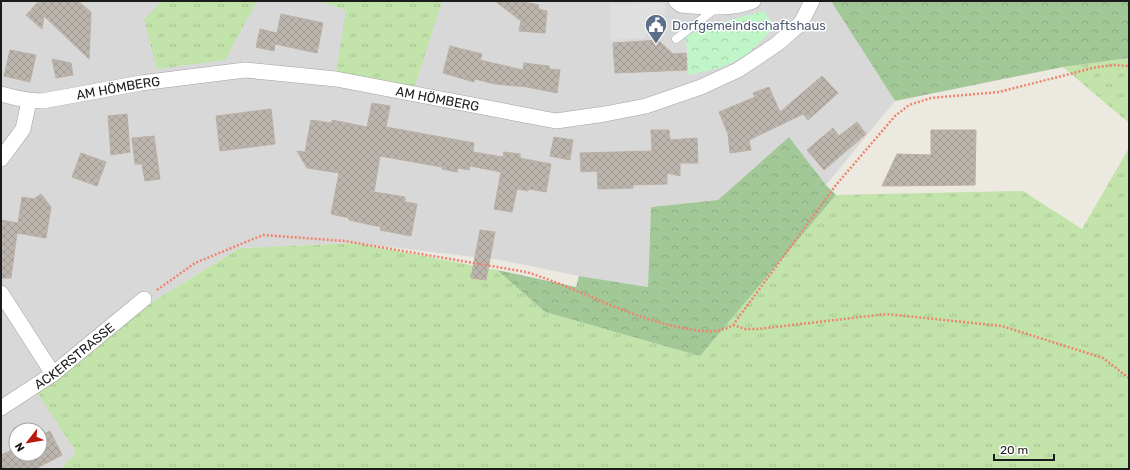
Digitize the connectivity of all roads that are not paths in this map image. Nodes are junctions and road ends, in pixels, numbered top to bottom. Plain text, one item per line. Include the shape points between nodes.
1 (676, 1) edge
2 (753, 1) edge
3 (812, 1) edge
4 (717, 7) junction
5 (676, 39) dead end
6 (1, 94) edge
7 (29, 101) junction
8 (1, 159) edge
9 (1, 293) edge
10 (144, 299) road end
11 (53, 374) junction
12 (1, 408) edge

1 - 4 street via 681,5
2 - 4 street via 742,5
3 - 7 street, AM HÖMBERG via 801,23 777,44 738,70 701,87 646,106 556,121 336,79 245,70
4 - 5 lane
6 - 7 street, AM HÖMBERG
7 - 8 street via 23,129
9 - 11 street
10 - 11 street, ACKERSTRASSE
11 - 12 street, ACKERSTRASSE

